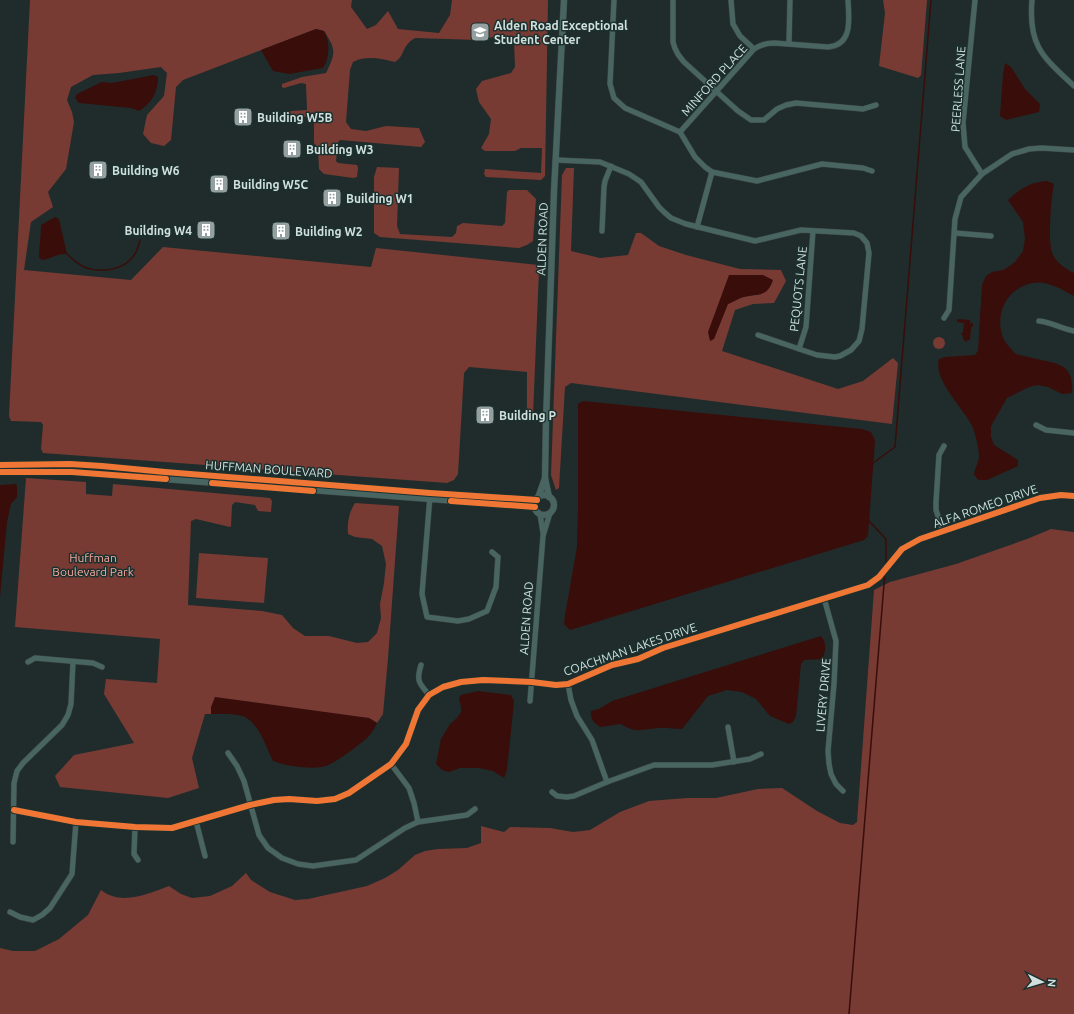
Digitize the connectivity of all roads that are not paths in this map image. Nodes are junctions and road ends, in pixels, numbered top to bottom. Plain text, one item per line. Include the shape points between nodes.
1 (564, 0) edge
2 (614, 0) edge
3 (672, 0) edge
4 (731, 0) edge
5 (790, 0) edge
6 (848, 0) edge
7 (976, 0) edge
8 (1032, 0) edge
9 (789, 43) junction
10 (754, 49) junction
11 (1074, 86) edge
12 (717, 91) junction
13 (876, 105) dead end
14 (680, 132) junction
15 (1074, 150) edge
16 (556, 160) junction
17 (611, 166) junction
18 (712, 172) junction
19 (872, 172) dead end
20 (982, 174) junction
21 (697, 227) junction
22 (602, 231) dead end
23 (813, 231) junction
24 (955, 233) junction
25 (991, 236) dead end
26 (944, 318) dead end
27 (1039, 321) dead end
28 (1074, 331) edge
29 (758, 335) dead end
30 (799, 349) junction
31 (1036, 425) dead end
32 (1074, 433) edge
33 (944, 446) dead end
34 (0, 465) edge
35 (0, 472) edge
36 (545, 478) junction
37 (430, 496) junction
38 (1074, 496) edge
39 (549, 497) junction
40 (537, 499) junction
41 (535, 507) junction
42 (550, 513) junction
43 (540, 514) junction
44 (943, 531) junction
45 (543, 536) junction
46 (906, 547) joint
47 (492, 552) dead end
48 (824, 598) junction
49 (28, 662) dead end
50 (73, 662) junction
51 (421, 665) dead end
52 (102, 667) dead end
53 (532, 682) junction
54 (568, 684) junction
55 (429, 695) junction
56 (530, 701) dead end
57 (728, 727) dead end
58 (228, 753) dead end
59 (761, 754) dead end
60 (734, 762) junction
61 (391, 764) junction
62 (607, 782) junction
63 (843, 791) dead end
64 (552, 792) dead end
65 (250, 805) junction
66 (475, 809) dead end
67 (14, 810) junction
68 (76, 822) junction
69 (196, 822) junction
70 (418, 822) junction
71 (135, 827) junction
72 (13, 842) dead end
73 (205, 856) dead end
74 (138, 860) dead end
75 (10, 912) dead end

1 - 16 street, ALDEN ROAD
2 - 14 street via 610,84 614,98 625,108
3 - 12 street via 674,48 684,62
4 - 10 street via 733,24 740,36
5 - 9 street
6 - 9 street, MINFORD PLACE via 848,26 845,39 840,44 808,46
7 - 20 street, PEERLESS LANE via 963,123 965,148
8 - 11 street via 1032,31 1038,48 1051,65
9 - 10 street, MINFORD PLACE via 765,44
10 - 12 street, MINFORD PLACE
12 - 13 street via 744,117 756,121 764,120 777,109 796,103 863,109
12 - 14 street, MINFORD PLACE
14 - 18 street via 700,163
15 - 20 street via 1041,148 1012,154
16 - 17 street via 600,162
16 - 36 street, ALDEN ROAD
17 - 21 street via 642,182 670,218
17 - 22 street via 605,181
18 - 19 street via 757,181 822,164 863,168
18 - 21 street
20 - 24 street via 961,197 956,213
21 - 23 street via 755,241 801,230
23 - 30 street, PEQUOTS LANE via 806,327
23 - 30 street via 854,233 867,243 869,253 862,329 859,340 849,352 835,357 825,357
24 - 25 street
24 - 26 street via 949,310
27 - 28 street
29 - 30 street
31 - 32 street via 1046,430
33 - 44 street via 940,455 936,502
34 - 37 street, HUFFMAN BOULEVARD via 102,466
35 - 37 street, HUFFMAN BOULEVARD via 72,472
36 - 39 street, ALDEN ROAD
36 - 40 street, ALDEN ROAD
37 - 40 street, HUFFMAN BOULEVARD
37 - 41 street, HUFFMAN BOULEVARD
37 - 47 street via 422,594 427,617 458,621 487,611 496,587 498,557
38 - 44 street, ALFA ROMEO DRIVE via 1040,498
39 - 40 street
39 - 42 street via 554,503
40 - 41 street
41 - 43 street via 536,512
42 - 43 street
42 - 45 street, ALDEN ROAD
43 - 45 street, ALDEN ROAD
44 - 46 street, ALFA ROMEO DRIVE
45 - 53 street, ALDEN ROAD
46 - 48 street, COACHMAN LAKES DRIVE via 879,577 870,583
48 - 54 street, COACHMAN LAKES DRIVE via 612,665
48 - 63 street, LIVERY DRIVE via 836,641 829,764 836,784
49 - 50 street via 35,658
50 - 52 street via 93,663
50 - 67 street via 68,715 62,725 17,771 14,783
51 - 55 street via 418,675 420,684
53 - 54 street, COACHMAN LAKES DRIVE
53 - 55 street, COACHMAN LAKES DRIVE via 461,682 443,687
53 - 56 street, ALDEN ROAD
54 - 62 street via 577,716 592,740
55 - 61 street, COACHMAN LAKES DRIVE via 418,710 406,744
57 - 60 street
58 - 65 street via 244,781
59 - 60 street
60 - 62 street via 712,765 654,765
61 - 65 street, COACHMAN LAKES DRIVE via 349,793 335,799 274,800
61 - 70 street via 409,788
62 - 64 street via 567,798
65 - 69 street, COACHMAN LAKES DRIVE
65 - 70 street via 259,834 268,848 282,858 313,866 356,860
66 - 70 street via 467,815
67 - 68 street, COACHMAN LAKES DRIVE
67 - 72 street
68 - 71 street, COACHMAN LAKES DRIVE
68 - 75 street via 72,874 50,908 33,920
69 - 71 street, COACHMAN LAKES DRIVE via 172,828
69 - 73 street
71 - 74 street via 134,854

